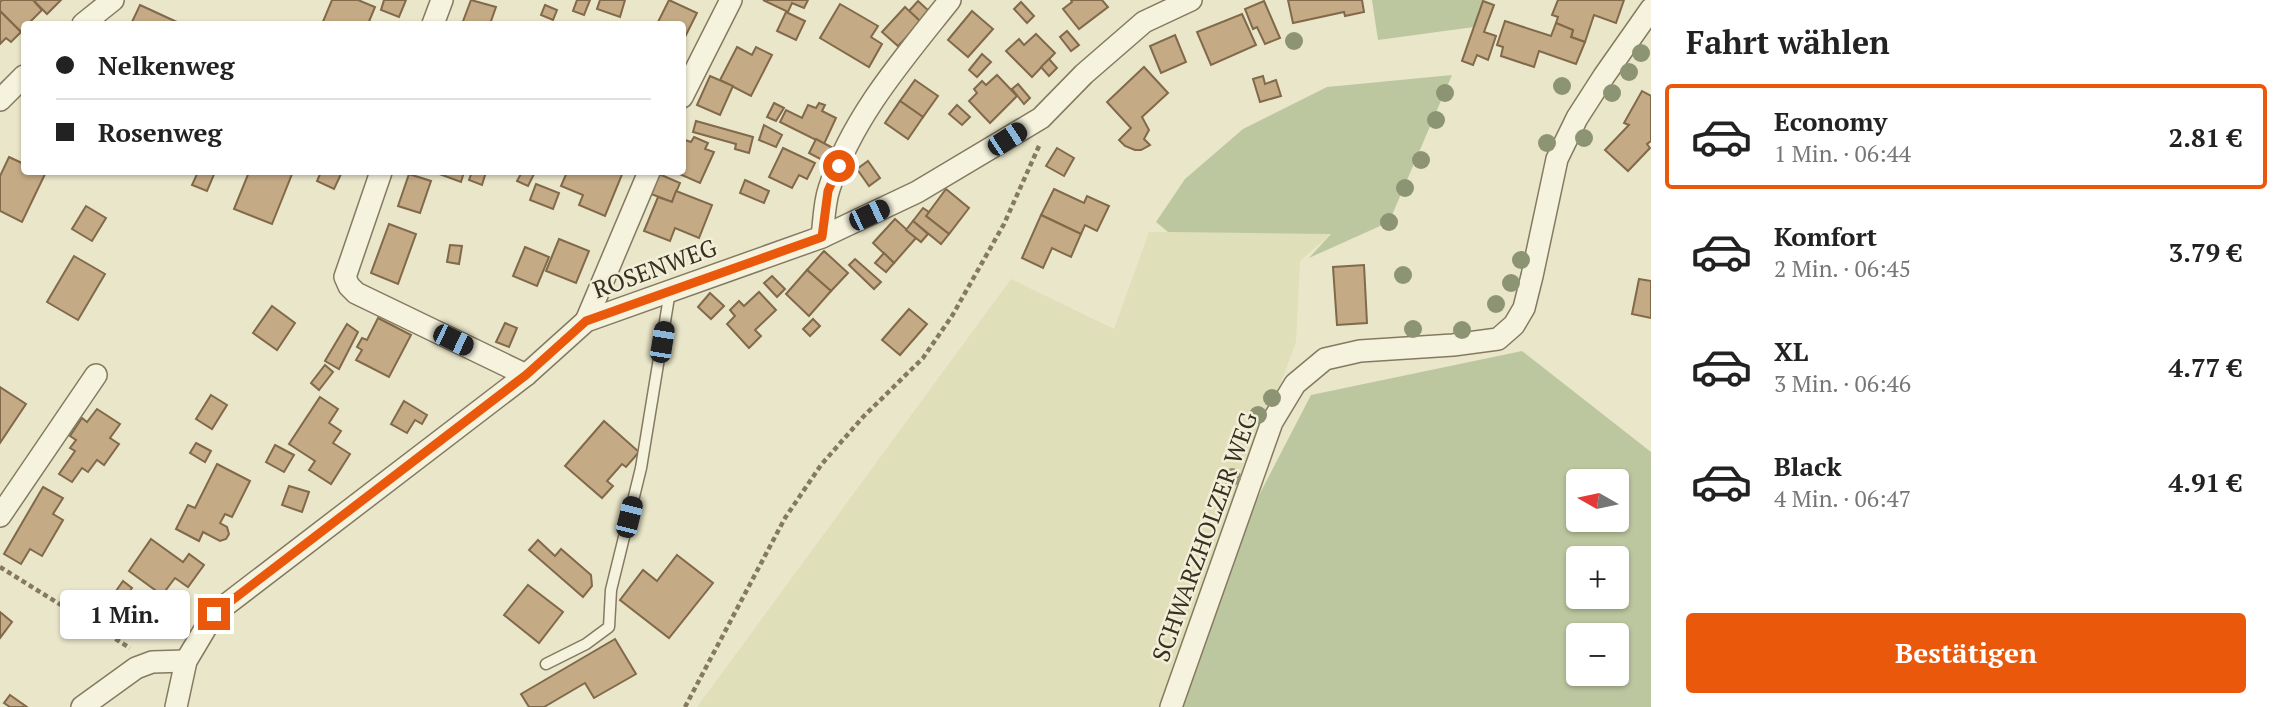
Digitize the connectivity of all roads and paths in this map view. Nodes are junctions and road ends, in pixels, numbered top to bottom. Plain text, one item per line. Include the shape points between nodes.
1 (113, 0) edge
2 (442, 0) edge
3 (732, 0) edge
4 (950, 0) edge
5 (1191, 0) edge
6 (1651, 9) edge
7 (87, 21) edge
8 (434, 21) edge
9 (21, 79) edge
10 (686, 89) edge
11 (0, 100) edge
12 (1041, 118) junction
13 (380, 175) edge
14 (648, 175) edge
15 (822, 237) junction
16 (670, 291) junction
17 (586, 321) junction
18 (96, 375) dead end
19 (526, 375) junction
20 (0, 516) edge
21 (0, 567) edge
22 (186, 661) junction
23 (152, 662) junction
24 (546, 664) dead end
25 (82, 707) edge
26 (176, 707) edge
27 (685, 707) edge
28 (1171, 707) edge

1 - 7 street
2 - 8 street
3 - 10 street
4 - 15 street via 894,70 850,140 828,191
5 - 12 street, ROSENWEG via 1144,22
6 - 28 street, SCHWARZHOLZER WEG via 1577,118 1557,159 1524,308 1514,326 1498,339 1360,351 1325,359 1295,384 1272,422
9 - 11 street
12 - 15 street, ROSENWEG via 917,192
12 - 27 path via 1040,144 1004,224 952,316 923,358 821,465 785,518
13 - 19 street via 345,276 349,286
14 - 17 street
15 - 16 street, ROSENWEG
16 - 17 street, ROSENWEG
16 - 24 lane via 641,468 611,590 609,627
17 - 19 street, ROSENWEG
18 - 20 street
19 - 22 street, ROSENWEG via 214,614
21 - 23 path
22 - 23 street
22 - 26 street, ROSENWEG
23 - 25 street via 136,668

